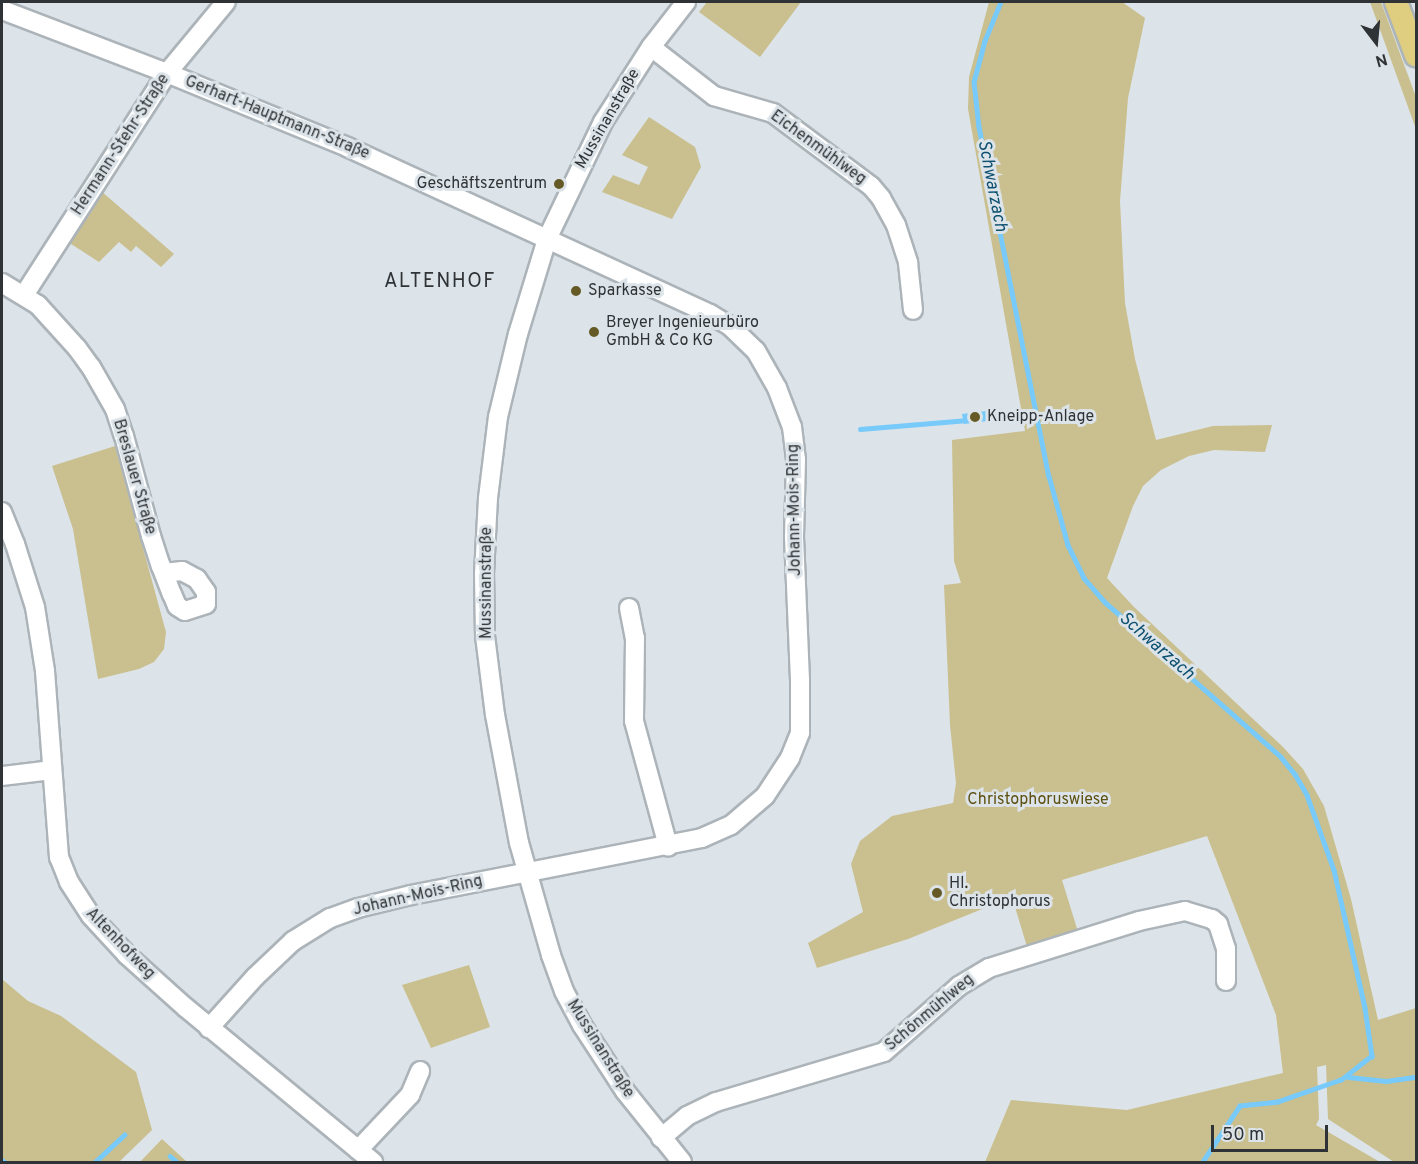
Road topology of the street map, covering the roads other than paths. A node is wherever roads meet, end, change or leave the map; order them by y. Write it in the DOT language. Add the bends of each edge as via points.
graph roads {
  1 [pos="226,2"];
  2 [pos="686,2"];
  3 [pos="1396,2"];
  4 [pos="2,10"];
  5 [pos="651,46"];
  6 [pos="1416,55"];
  7 [pos="167,73"];
  8 [pos="547,239"];
  9 [pos="2,283"];
  10 [pos="24,295"];
  11 [pos="913,310"];
  12 [pos="2,512"];
  13 [pos="164,573"];
  14 [pos="629,608"];
  15 [pos="52,770"];
  16 [pos="2,776"];
  17 [pos="668,846"];
  18 [pos="527,873"];
  19 [pos="1226,981"];
  20 [pos="209,1028"];
  21 [pos="420,1071"];
  22 [pos="661,1138"];
  23 [pos="358,1150"];
  24 [pos="373,1162"];
  25 [pos="682,1162"];
  1 -- 7 [label="street, Hermann-Stehr-Straße"];
  2 -- 5 [label="street, Mussinanstraße"];
  3 -- 6 [label="main road"];
  4 -- 7 [label="street, Gerhart-Hauptmann-Straße"];
  5 -- 8 [label="street, Mussinanstraße" via="603,122"];
  5 -- 11 [label="street, Eichenmühlweg" via="714,96 772,113 871,186 896,225 908,263"];
  7 -- 8 [label="street, Gerhart-Hauptmann-Straße" via="411,174"];
  7 -- 10 [label="street, Hermann-Stehr-Straße"];
  8 -- 17 [label="street, Johann-Mois-Ring" via="730,326 746,339 762,361 792,427 796,460 794,537 800,733 780,777 744,816 717,832"];
  8 -- 18 [label="street, Mussinanstraße" via="498,417 484,574 495,715"];
  9 -- 10 [label="street, Breslauer Straße"];
  10 -- 13 [label="street, Breslauer Straße" via="77,348 115,409"];
  12 -- 15 [label="street, Altenhofweg" via="35,607 45,671"];
  14 -- 17 [label="street" via="636,638 634,721"];
  15 -- 16 [label="street"];
  15 -- 20 [label="street, Altenhofweg" via="59,857 81,903 127,955"];
  17 -- 18 [label="street, Johann-Mois-Ring"];
  18 -- 20 [label="street, Johann-Mois-Ring" via="411,895 330,918 292,941"];
  18 -- 22 [label="street, Mussinanstraße" via="564,991 625,1091"];
  19 -- 22 [label="street, Schönmühlweg" via="1226,949 1218,924 1212,919 1185,911 1139,921 989,968 959,986 884,1052 716,1102 687,1116"];
  20 -- 23 [label="street, Altenhofweg"];
  21 -- 23 [label="street" via="410,1095"];
  22 -- 25 [label="street, Mussinanstraße"];
  23 -- 24 [label="street, Altenhofweg"];
}
